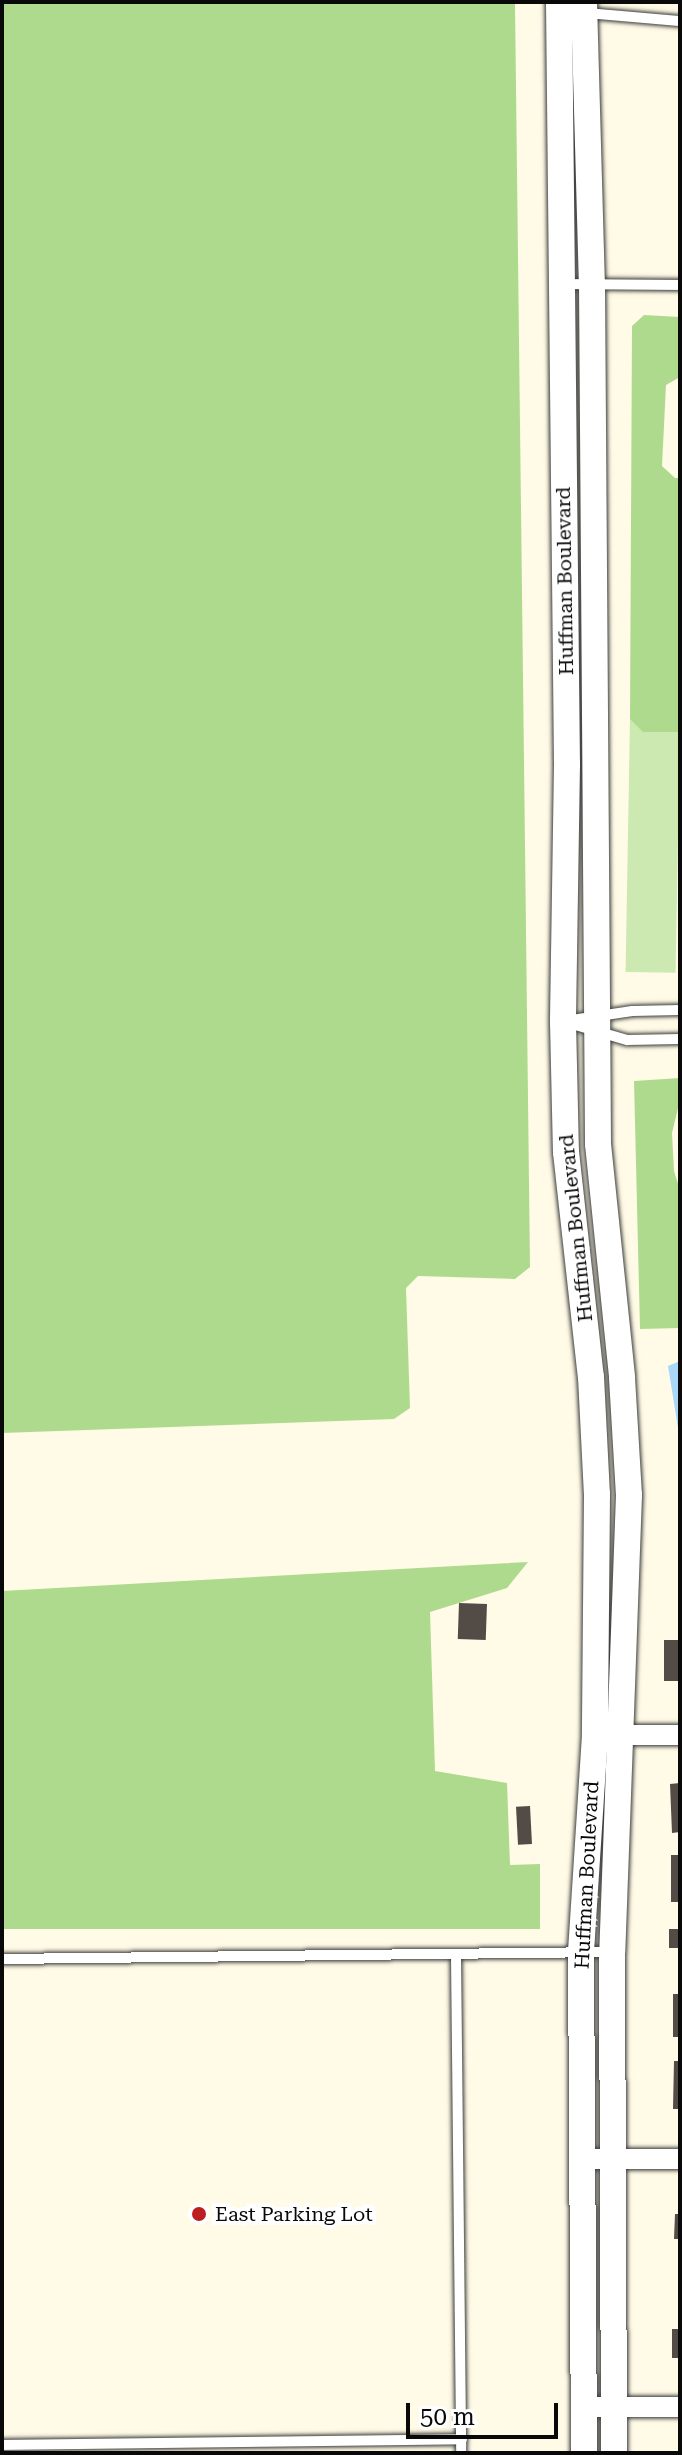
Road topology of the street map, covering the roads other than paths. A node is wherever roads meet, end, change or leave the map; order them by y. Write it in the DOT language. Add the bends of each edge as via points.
graph roads {
  1 [pos="571,7"];
  2 [pos="680,21"];
  3 [pos="562,284"];
  4 [pos="592,284"];
  5 [pos="680,285"];
  6 [pos="680,1010"];
  7 [pos="563,1022"];
  8 [pos="598,1023"];
  9 [pos="680,1039"];
  10 [pos="595,1735"];
  11 [pos="623,1735"];
  12 [pos="680,1735"];
  13 [pos="581,1951"];
  14 [pos="612,1952"];
  15 [pos="456,1955"];
  16 [pos="2,1959"];
  17 [pos="582,2159"];
  18 [pos="612,2159"];
  19 [pos="680,2159"];
  20 [pos="584,2407"];
  21 [pos="614,2407"];
  22 [pos="680,2407"];
  23 [pos="462,2439"];
  24 [pos="2,2445"];
  25 [pos="25,2449"];
  26 [pos="461,2453"];
  27 [pos="584,2453"];
  28 [pos="614,2453"];
  1 -- 2 [label="lane"];
  1 -- 3 [label="street, Huffman Boulevard"];
  1 -- 4 [label="street, Huffman Boulevard"];
  3 -- 4 [label="lane"];
  3 -- 7 [label="street, Huffman Boulevard" via="567,764"];
  4 -- 5 [label="lane"];
  4 -- 8 [label="street, Huffman Boulevard"];
  6 -- 8 [label="lane"];
  7 -- 8 [label="lane"];
  7 -- 8 [label="lane"];
  7 -- 10 [label="street, Huffman Boulevard" via="566,1152 591,1377 597,1494"];
  8 -- 9 [label="lane" via="627,1040"];
  8 -- 11 [label="street, Huffman Boulevard" via="598,1144 629,1495"];
  10 -- 11 [label="street"];
  10 -- 13 [label="street, Huffman Boulevard"];
  11 -- 12 [label="street"];
  11 -- 14 [label="street, Huffman Boulevard"];
  13 -- 14 [label="lane"];
  13 -- 15 [label="lane"];
  13 -- 17 [label="street, Huffman Boulevard"];
  14 -- 18 [label="street, Huffman Boulevard"];
  15 -- 16 [label="lane"];
  15 -- 23 [label="lane"];
  17 -- 18 [label="street"];
  17 -- 20 [label="street, Huffman Boulevard"];
  18 -- 19 [label="street"];
  18 -- 21 [label="street, Huffman Boulevard"];
  20 -- 21 [label="street"];
  20 -- 27 [label="street, Huffman Boulevard"];
  21 -- 22 [label="street"];
  21 -- 28 [label="street, Huffman Boulevard"];
  23 -- 25 [label="lane"];
  23 -- 26 [label="lane"];
  24 -- 25 [label="lane"];
}
